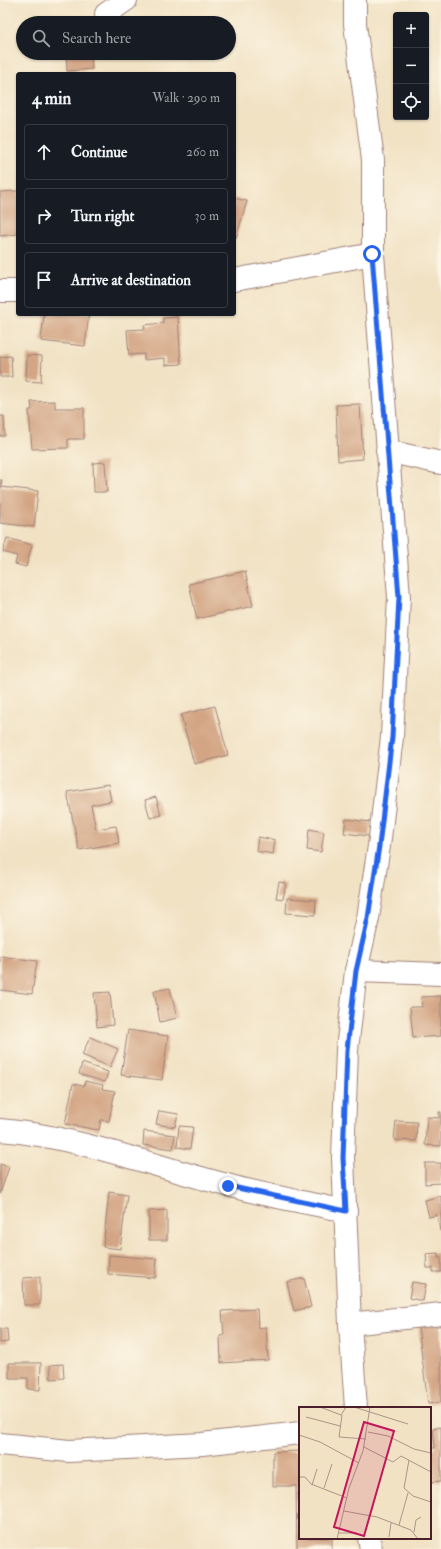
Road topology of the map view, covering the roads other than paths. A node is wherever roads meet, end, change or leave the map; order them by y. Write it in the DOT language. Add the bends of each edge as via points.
graph roads {
  1 [pos="126,0"];
  2 [pos="355,0"];
  3 [pos="106,14"];
  4 [pos="372,254"];
  5 [pos="236,280"];
  6 [pos="16,291"];
  7 [pos="0,292"];
  8 [pos="387,451"];
  9 [pos="441,464"];
  10 [pos="356,971"];
  11 [pos="441,974"];
  12 [pos="0,1130"];
  13 [pos="346,1211"];
  14 [pos="441,1314"];
  15 [pos="350,1324"];
  16 [pos="356,1407"];
  17 [pos="299,1433"];
  18 [pos="0,1444"];
  19 [pos="369,1539"];
  20 [pos="371,1549"];
  1 -- 3 [label="street"];
  2 -- 4 [label="street" via="355,24 373,160"];
  4 -- 5 [label="street"];
  4 -- 8 [label="street"];
  6 -- 7 [label="street"];
  8 -- 9 [label="street"];
  8 -- 10 [label="street" via="399,597 392,737 368,918"];
  10 -- 11 [label="street"];
  10 -- 13 [label="street" via="347,1050 343,1158"];
  12 -- 13 [label="street" via="89,1146 228,1186"];
  13 -- 15 [label="street"];
  14 -- 15 [label="street"];
  15 -- 16 [label="street"];
  17 -- 18 [label="street" via="202,1444 69,1451"];
  19 -- 20 [label="street"];
}
